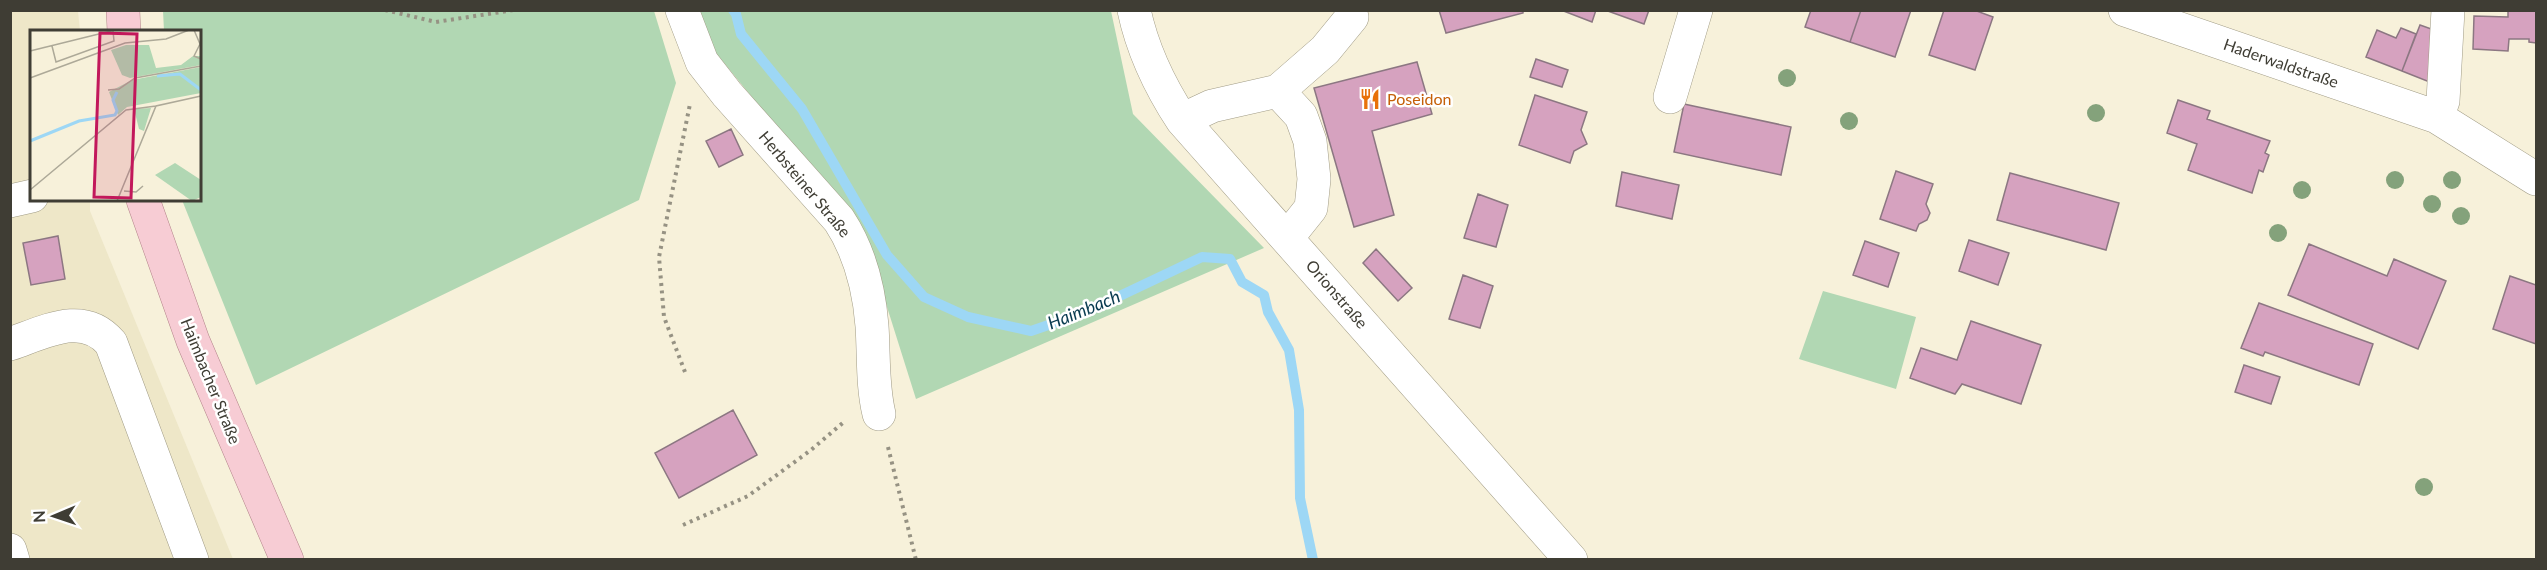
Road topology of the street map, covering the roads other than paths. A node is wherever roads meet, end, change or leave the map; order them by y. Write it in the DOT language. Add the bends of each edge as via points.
graph roads {
  1 [pos="123,10"];
  2 [pos="682,10"];
  3 [pos="1134,10"];
  4 [pos="1696,10"];
  5 [pos="2125,10"];
  6 [pos="2448,10"];
  7 [pos="1352,17"];
  8 [pos="124,30"];
  9 [pos="1278,91"];
  10 [pos="1670,97"];
  11 [pos="2437,117"];
  12 [pos="1182,120"];
  13 [pos="2536,179"];
  14 [pos="30,196"];
  15 [pos="10,201"];
  16 [pos="143,201"];
  17 [pos="1287,238"];
  18 [pos="16,342"];
  19 [pos="877,405"];
  20 [pos="10,550"];
  21 [pos="13,560"];
  22 [pos="192,560"];
  23 [pos="287,560"];
  24 [pos="1571,560"];
  1 -- 8 [label="main road"];
  2 -- 19 [label="street, Herbsteiner Straße" via="702,62 854,242 863,267 872,324"];
  3 -- 12 [label="street, Orionstraße" via="1168,98"];
  4 -- 10 [label="street"];
  5 -- 11 [label="street, Haderwaldstraße"];
  6 -- 11 [label="street" via="2443,101"];
  7 -- 9 [label="street" via="1325,50"];
  9 -- 12 [label="street" via="1212,106"];
  9 -- 17 [label="street" via="1300,116 1310,141 1314,179 1311,208"];
  11 -- 13 [label="street, Haderwaldstraße"];
  12 -- 17 [label="street, Orionstraße"];
  14 -- 15 [label="street"];
  16 -- 23 [label="main road, Haimbacher Straße" via="193,341"];
  17 -- 24 [label="street, Orionstraße"];
  18 -- 22 [label="street" via="71,324 85,325 104,334 111,343"];
  20 -- 21 [label="street"];
}
